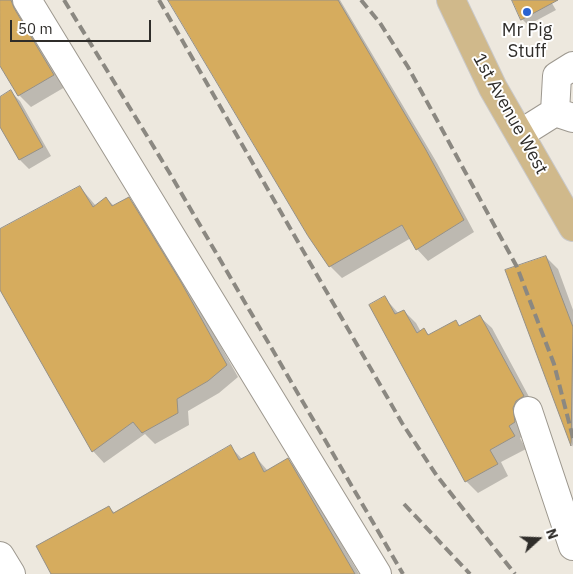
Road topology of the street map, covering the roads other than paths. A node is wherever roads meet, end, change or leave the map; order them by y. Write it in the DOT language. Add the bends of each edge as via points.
graph roads {
  1 [pos="27,0"];
  2 [pos="451,0"];
  3 [pos="573,66"];
  4 [pos="564,115"];
  5 [pos="520,134"];
  6 [pos="570,217"];
  7 [pos="528,411"];
  8 [pos="573,546"];
  9 [pos="0,556"];
  10 [pos="10,574"];
  11 [pos="377,574"];
  1 -- 11 [label="street"];
  2 -- 5 [label="main road, 1st Avenue West" via="493,88"];
  3 -- 4 [label="street" via="557,76"];
  4 -- 5 [label="street"];
  5 -- 6 [label="main road, 1st Avenue West"];
  7 -- 8 [label="street"];
  9 -- 10 [label="street"];
}
